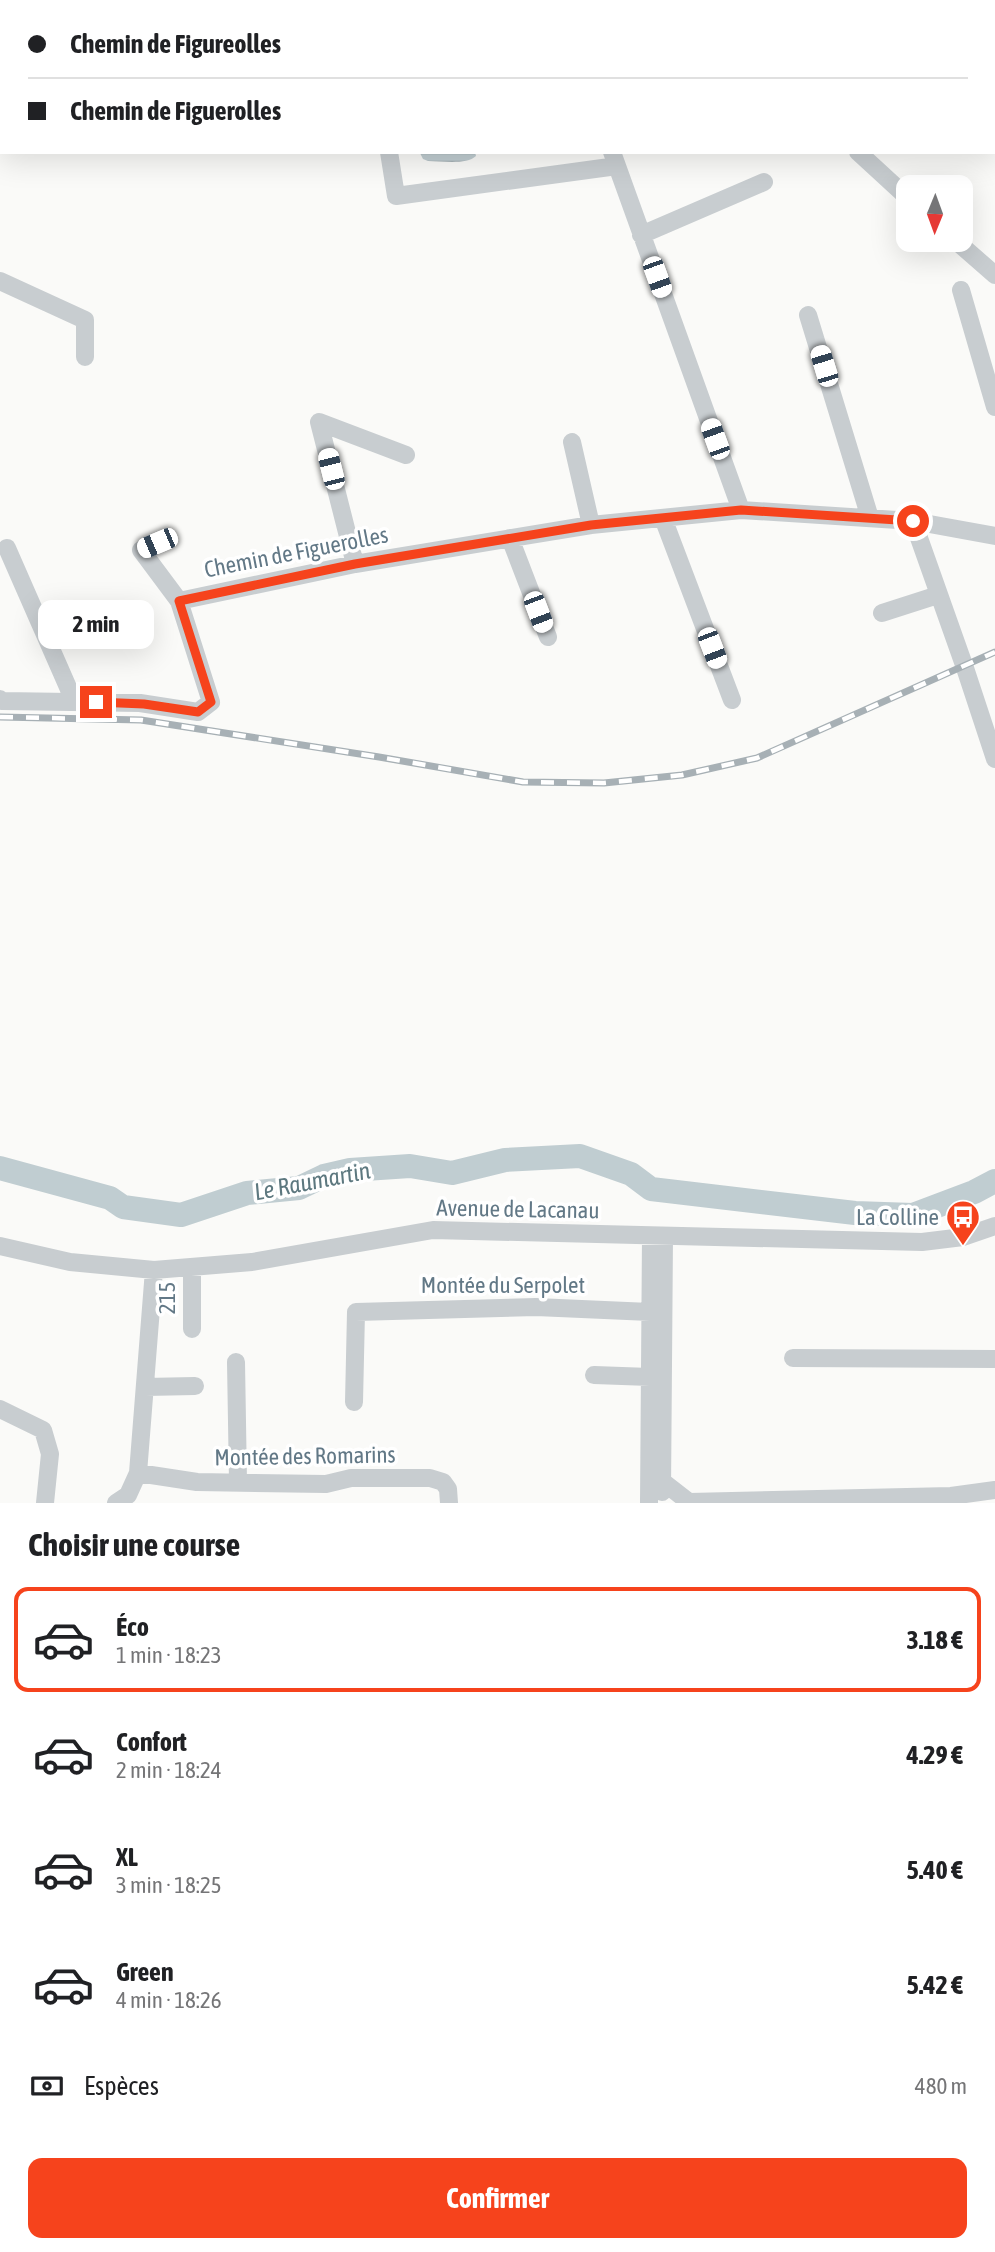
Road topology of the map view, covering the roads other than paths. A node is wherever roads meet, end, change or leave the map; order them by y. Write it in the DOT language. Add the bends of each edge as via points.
graph roads {
  1 [pos="389,154"];
  2 [pos="860,154"];
  3 [pos="615,159"];
  4 [pos="764,182"];
  5 [pos="896,187"];
  6 [pos="641,234"];
  7 [pos="969,252"];
  8 [pos="995,275"];
  9 [pos="0,281"];
  10 [pos="961,290"];
  11 [pos="808,315"];
  12 [pos="85,357"];
  13 [pos="995,407"];
  14 [pos="572,442"];
  15 [pos="407,455"];
  16 [pos="741,510"];
  17 [pos="663,518"];
  18 [pos="870,518"];
  19 [pos="913,521"];
  20 [pos="591,525"];
  21 [pos="995,536"];
  22 [pos="510,538"];
  23 [pos="157,543"];
  24 [pos="7,548"];
  25 [pos="355,564"];
  26 [pos="938,595"];
  27 [pos="179,601"];
  28 [pos="882,613"];
  29 [pos="548,637"];
  30 [pos="1,700"];
  31 [pos="732,700"];
  32 [pos="74,701"];
  33 [pos="995,759"];
  34 [pos="995,1226"];
  35 [pos="657,1236"];
  36 [pos="0,1246"];
  37 [pos="192,1267"];
  38 [pos="153,1270"];
  39 [pos="650,1312"];
  40 [pos="192,1329"];
  41 [pos="793,1358"];
  42 [pos="995,1359"];
  43 [pos="236,1362"];
  44 [pos="594,1375"];
  45 [pos="650,1377"];
  46 [pos="195,1386"];
  47 [pos="145,1387"];
  48 [pos="354,1402"];
  49 [pos="0,1409"];
  50 [pos="138,1473"];
  51 [pos="238,1482"];
  52 [pos="995,1490"];
  53 [pos="658,1493"];
  54 [pos="833,1499"];
  55 [pos="46,1503"];
  56 [pos="116,1503"];
  57 [pos="449,1503"];
  58 [pos="857,1503"];
  1 -- 3 [label="street" via="396,196"];
  2 -- 5 [label="street"];
  3 -- 6 [label="street"];
  4 -- 6 [label="street"];
  6 -- 16 [label="street"];
  7 -- 8 [label="street"];
  9 -- 12 [label="street" via="85,320"];
  10 -- 13 [label="street"];
  11 -- 18 [label="street"];
  14 -- 20 [label="street"];
  15 -- 25 [label="street" via="319,422"];
  16 -- 17 [label="street, Chemin de Figuerolles"];
  16 -- 18 [label="street, Chemin de Figuerolles"];
  17 -- 20 [label="street, Chemin de Figuerolles"];
  17 -- 31 [label="street"];
  18 -- 19 [label="street, Chemin de Figuerolles"];
  19 -- 21 [label="street, Chemin de Figuerolles"];
  19 -- 26 [label="street"];
  20 -- 22 [label="street, Chemin de Figuerolles"];
  22 -- 25 [label="street, Chemin de Figuerolles"];
  22 -- 29 [label="street"];
  23 -- 27 [label="street" via="141,550"];
  24 -- 32 [label="street"];
  25 -- 27 [label="street, Chemin de Figuerolles"];
  26 -- 28 [label="street"];
  26 -- 33 [label="street"];
  27 -- 32 [label="street, Chemin de Figuerolles" via="211,702 198,712"];
  30 -- 32 [label="street, Chemin de Figuerolles"];
  34 -- 35 [label="street, Avenue de Lacanau" via="963,1237 922,1242"];
  35 -- 37 [label="street, Avenue de Lacanau" via="433,1230 252,1262"];
  35 -- 39 [label="street"];
  35 -- 53 [label="street"];
  36 -- 38 [label="street, Avenue de Lacanau" via="70,1262"];
  37 -- 38 [label="street, Avenue de Lacanau"];
  37 -- 40 [label="street, 215"];
  38 -- 47 [label="street"];
  39 -- 45 [label="street"];
  39 -- 48 [label="street, Montée du Serpolet" via="536,1307 356,1311"];
  41 -- 42 [label="street"];
  43 -- 51 [label="street"];
  44 -- 45 [label="street"];
  45 -- 53 [label="street"];
  46 -- 47 [label="street"];
  47 -- 50 [label="street"];
  49 -- 55 [label="street" via="43,1430 50,1454"];
  50 -- 51 [label="street, Montée des Romarins" via="197,1482"];
  50 -- 56 [label="street" via="128,1494"];
  51 -- 57 [label="street, Montée des Romarins" via="327,1490 351,1478 438,1479 449,1489"];
  52 -- 54 [label="street" via="951,1496"];
  53 -- 54 [label="street" via="689,1502"];
  54 -- 58 [label="street"];
}
